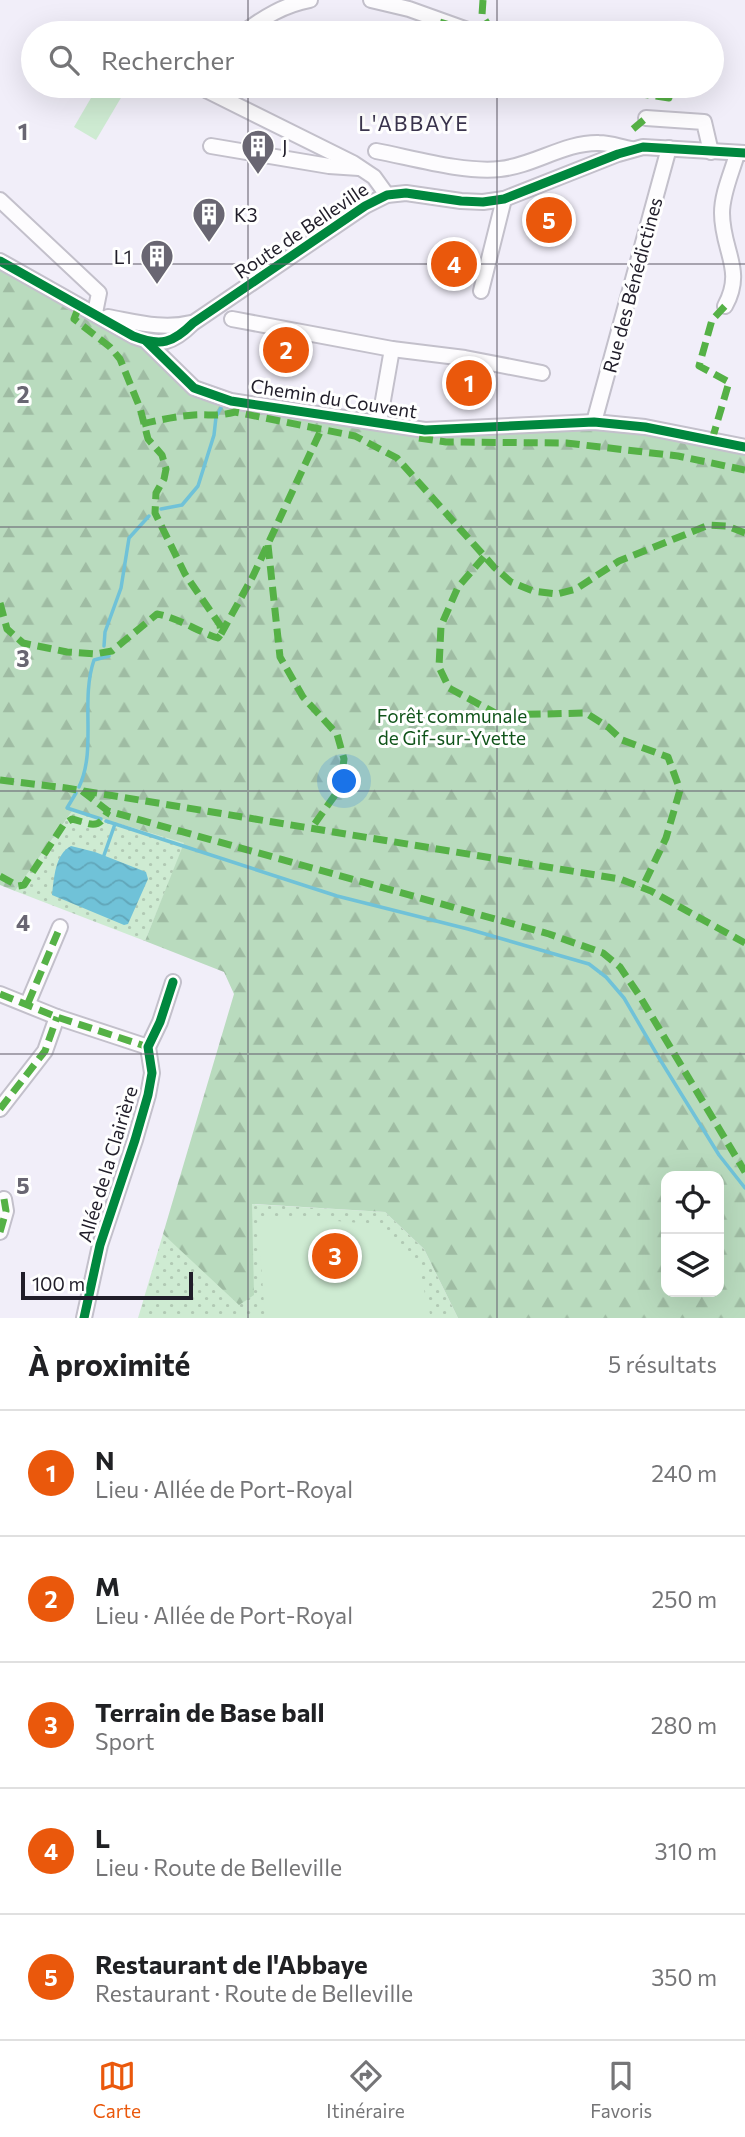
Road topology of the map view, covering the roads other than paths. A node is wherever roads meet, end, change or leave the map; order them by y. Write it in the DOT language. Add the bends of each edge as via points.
graph roads {
  1 [pos="310,0"];
  2 [pos="371,0"];
  3 [pos="259,21"];
  4 [pos="438,21"];
  5 [pos="222,98"];
  6 [pos="646,118"];
  7 [pos="211,146"];
  8 [pos="669,148"];
  9 [pos="632,150"];
  10 [pos="376,151"];
  11 [pos="711,152"];
  12 [pos="741,154"];
  13 [pos="360,168"];
  14 [pos="387,195"];
  15 [pos="504,199"];
  16 [pos="0,201"];
  17 [pos="0,261"];
  18 [pos="481,291"];
  19 [pos="725,306"];
  20 [pos="97,314"];
  21 [pos="232,319"];
  22 [pos="193,323"];
  23 [pos="163,327"];
  24 [pos="138,333"];
  25 [pos="173,340"];
  26 [pos="392,349"];
  27 [pos="172,364"];
  28 [pos="542,373"];
  29 [pos="594,422"];
  30 [pos="379,423"];
  31 [pos="745,447"];
  32 [pos="60,927"];
  33 [pos="173,982"];
  34 [pos="0,994"];
  35 [pos="27,1003"];
  36 [pos="57,1017"];
  37 [pos="148,1047"];
  38 [pos="0,1109"];
  39 [pos="4,1199"];
  40 [pos="0,1232"];
  41 [pos="83,1318"];
  1 -- 3 [label="street"];
  2 -- 4 [label="street"];
  5 -- 13 [label="street"];
  6 -- 11 [label="street" via="704,122"];
  7 -- 13 [label="street"];
  8 -- 9 [label="street, Route de Belleville"];
  8 -- 11 [label="street, Route de Belleville"];
  8 -- 29 [label="street, Rue des Bénédictines"];
  9 -- 10 [label="street" via="589,143 526,163 481,171"];
  9 -- 15 [label="street, Route de Belleville"];
  11 -- 12 [label="street, Route de Belleville"];
  12 -- 19 [label="street" via="722,214 741,261 743,281 738,295"];
  13 -- 14 [label="street" via="374,177"];
  14 -- 15 [label="street, Route de Belleville" via="483,202"];
  14 -- 22 [label="street, Route de Belleville"];
  15 -- 18 [label="street"];
  16 -- 20 [label="street" via="99,293"];
  17 -- 20 [label="street, Route de Belleville"];
  20 -- 24 [label="street, Route de Belleville"];
  21 -- 26 [label="street"];
  22 -- 23 [label="street, Route de Belleville"];
  22 -- 25 [label="street, Route de Belleville"];
  23 -- 24 [label="street, Route de Belleville"];
  23 -- 25 [label="street"];
  24 -- 25 [label="street, Route de Belleville"];
  24 -- 27 [label="street, Chemin du Couvent"];
  25 -- 27 [label="street"];
  26 -- 28 [label="street"];
  26 -- 30 [label="street"];
  27 -- 30 [label="street, Chemin du Couvent" via="194,388 231,401"];
  29 -- 30 [label="street, Chemin du Couvent" via="425,430"];
  29 -- 31 [label="street, Chemin du Couvent"];
  32 -- 35 [label="street"];
  33 -- 37 [label="street, Allée de la Clairière"];
  34 -- 35 [label="street"];
  35 -- 36 [label="street"];
  36 -- 37 [label="street"];
  36 -- 38 [label="street" via="45,1051"];
  37 -- 41 [label="street, Allée de la Clairière" via="152,1073 148,1094 100,1245"];
  39 -- 40 [label="street"];
}
